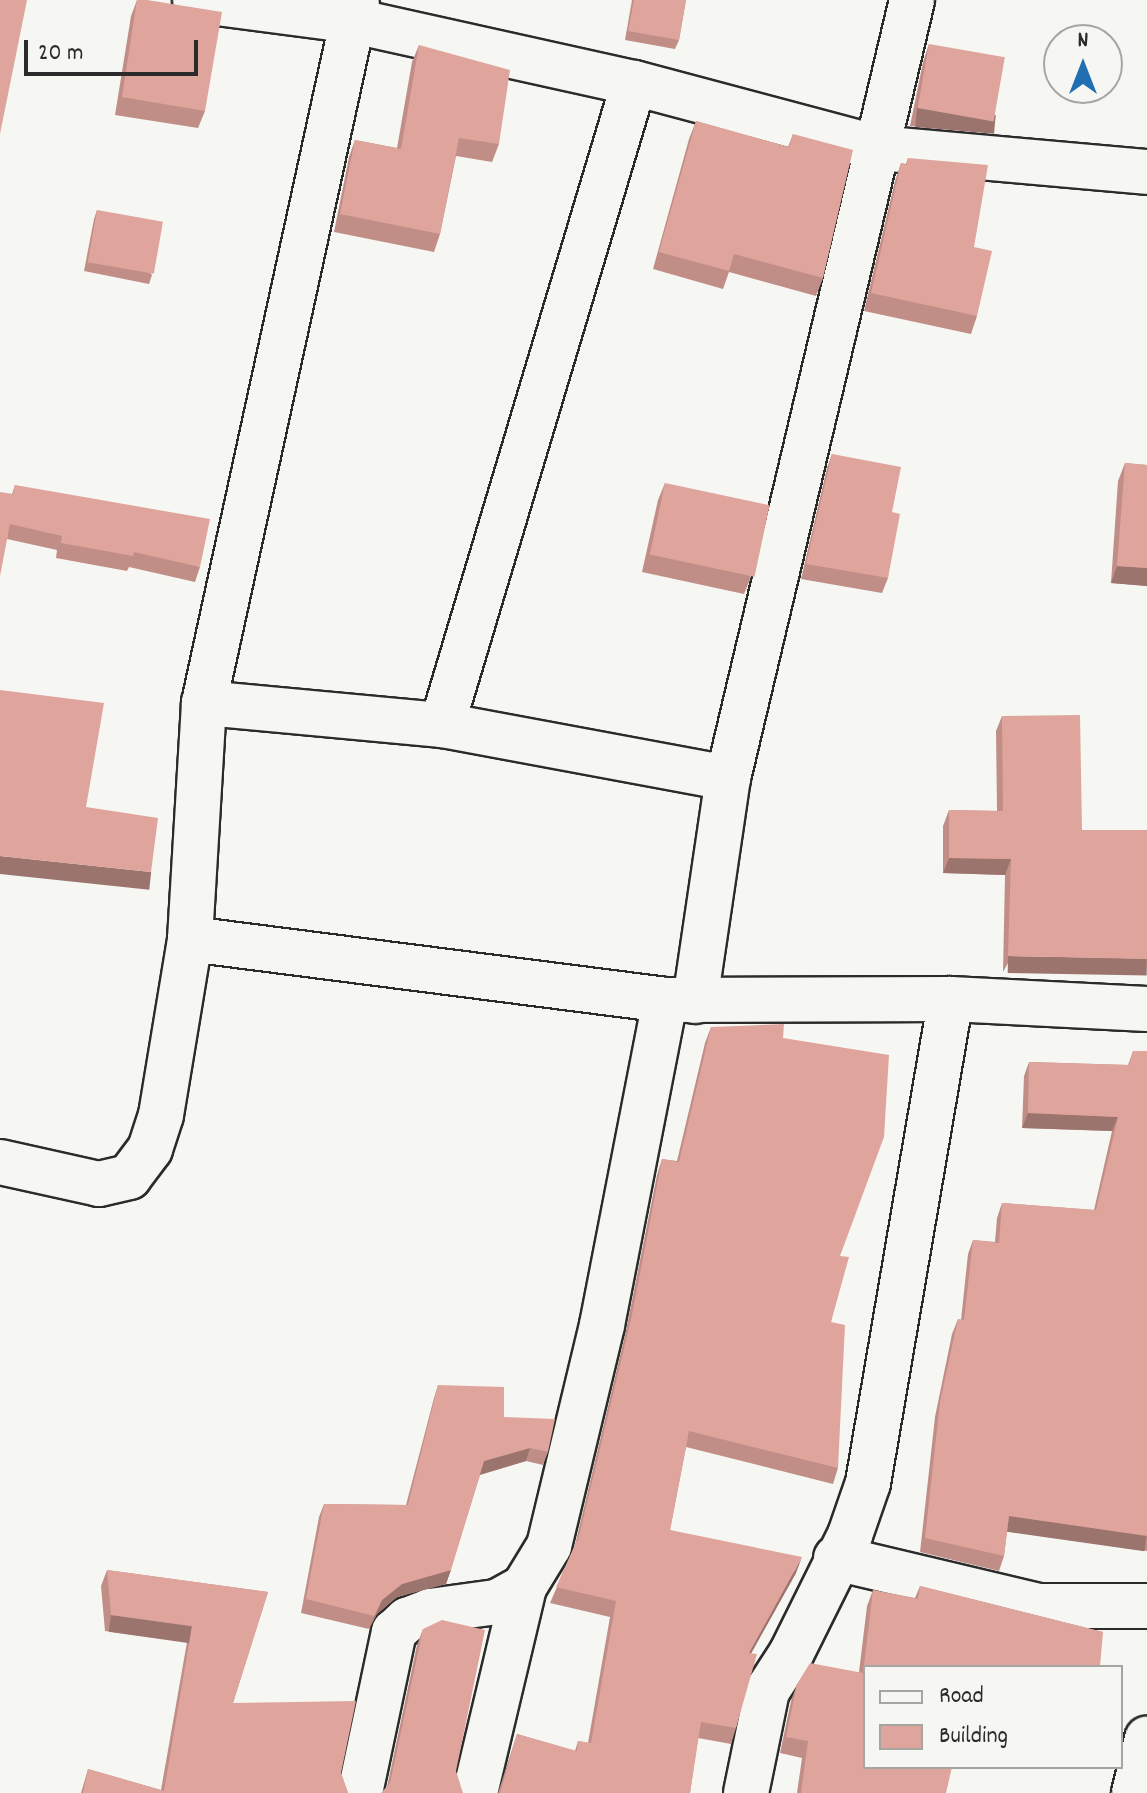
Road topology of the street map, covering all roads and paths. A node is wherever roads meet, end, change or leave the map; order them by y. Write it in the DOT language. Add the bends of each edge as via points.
graph roads {
  1 [pos="195,0"];
  2 [pos="912,0"];
  3 [pos="356,10"];
  4 [pos="634,83"];
  5 [pos="878,148"];
  6 [pos="1147,172"];
  7 [pos="204,703"];
  8 [pos="442,725"];
  9 [pos="728,778"];
  10 [pos="190,939"];
  11 [pos="951,999"];
  12 [pos="680,1000"];
  13 [pos="1147,1009"];
  14 [pos="0,1162"];
  15 [pos="836,1558"];
  16 [pos="524,1587"];
  17 [pos="1147,1606"];
  18 [pos="1147,1739"];
  19 [pos="360,1793"];
  20 [pos="475,1793"];
  21 [pos="746,1793"];
  22 [pos="1134,1793"];
  1 -- 3 [label="street"];
  2 -- 5 [label="street"];
  3 -- 4 [label="street"];
  3 -- 7 [label="street"];
  4 -- 5 [label="street"];
  4 -- 8 [label="street"];
  5 -- 6 [label="street"];
  5 -- 9 [label="street"];
  7 -- 8 [label="street"];
  7 -- 10 [label="street"];
  8 -- 9 [label="street"];
  9 -- 12 [label="street"];
  10 -- 12 [label="street"];
  10 -- 14 [label="street" via="161,1115 150,1149 129,1177 99,1184"];
  11 -- 12 [label="street"];
  11 -- 13 [label="street"];
  11 -- 15 [label="street" via="868,1483"];
  12 -- 16 [label="street" via="549,1546"];
  15 -- 17 [label="street" via="1039,1606"];
  15 -- 21 [label="street" via="791,1654 767,1691"];
  16 -- 19 [label="street" via="476,1608 430,1611 394,1632"];
  16 -- 20 [label="street"];
  18 -- 22 [label="street"];
}
